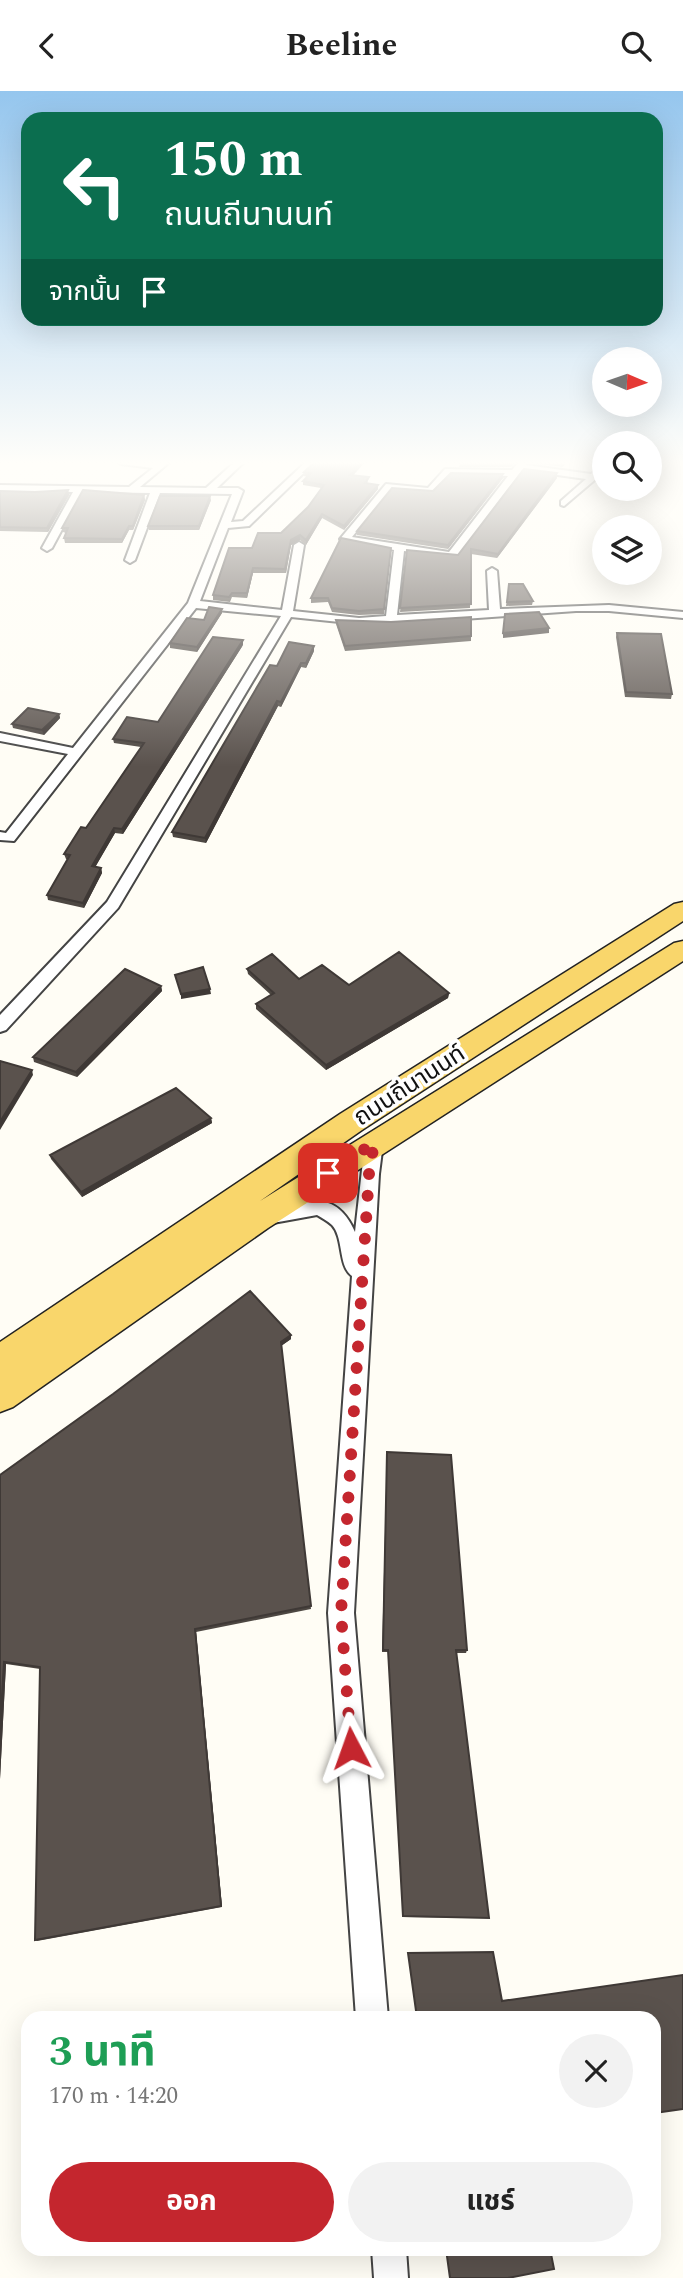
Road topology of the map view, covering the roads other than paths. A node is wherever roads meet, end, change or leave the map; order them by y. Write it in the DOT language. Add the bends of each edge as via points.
graph roads {
  1 [pos="209,563"];
  2 [pos="296,563"];
  3 [pos="397,563"];
  4 [pos="492,571"];
  5 [pos="193,604"];
  6 [pos="495,614"];
  7 [pos="287,615"];
  8 [pos="683,615"];
  9 [pos="391,621"];
  10 [pos="0,737"];
  11 [pos="75,752"];
  12 [pos="3,841"];
  13 [pos="683,910"];
  14 [pos="683,949"];
  15 [pos="0,1026"];
  16 [pos="374,1143"];
  17 [pos="257,1219"];
  18 [pos="361,1305"];
  19 [pos="0,1361"];
  20 [pos="0,1395"];
  21 [pos="371,2011"];
  22 [pos="389,2256"];
  23 [pos="391,2278"];
  1 -- 5 [label="street"];
  2 -- 7 [label="street"];
  3 -- 9 [label="street"];
  4 -- 6 [label="street"];
  5 -- 7 [label="street"];
  5 -- 11 [label="street"];
  6 -- 8 [label="street" via="609,608"];
  6 -- 9 [label="street"];
  7 -- 9 [label="street"];
  7 -- 15 [label="street" via="113,905"];
  10 -- 11 [label="street"];
  11 -- 12 [label="street"];
  13 -- 19 [label="main road, ถนนถีนานนท์" via="351,1122"];
  14 -- 16 [label="main road, ถนนถีนานนท์"];
  16 -- 17 [label="main road, ถนนถีนานนท์"];
  16 -- 18 [label="street"];
  17 -- 18 [label="street" via="320,1207 340,1220 352,1247"];
  17 -- 20 [label="main road, ถนนถีนานนท์"];
  18 -- 21 [label="street" via="341,1613"];
  22 -- 23 [label="street"];
}
